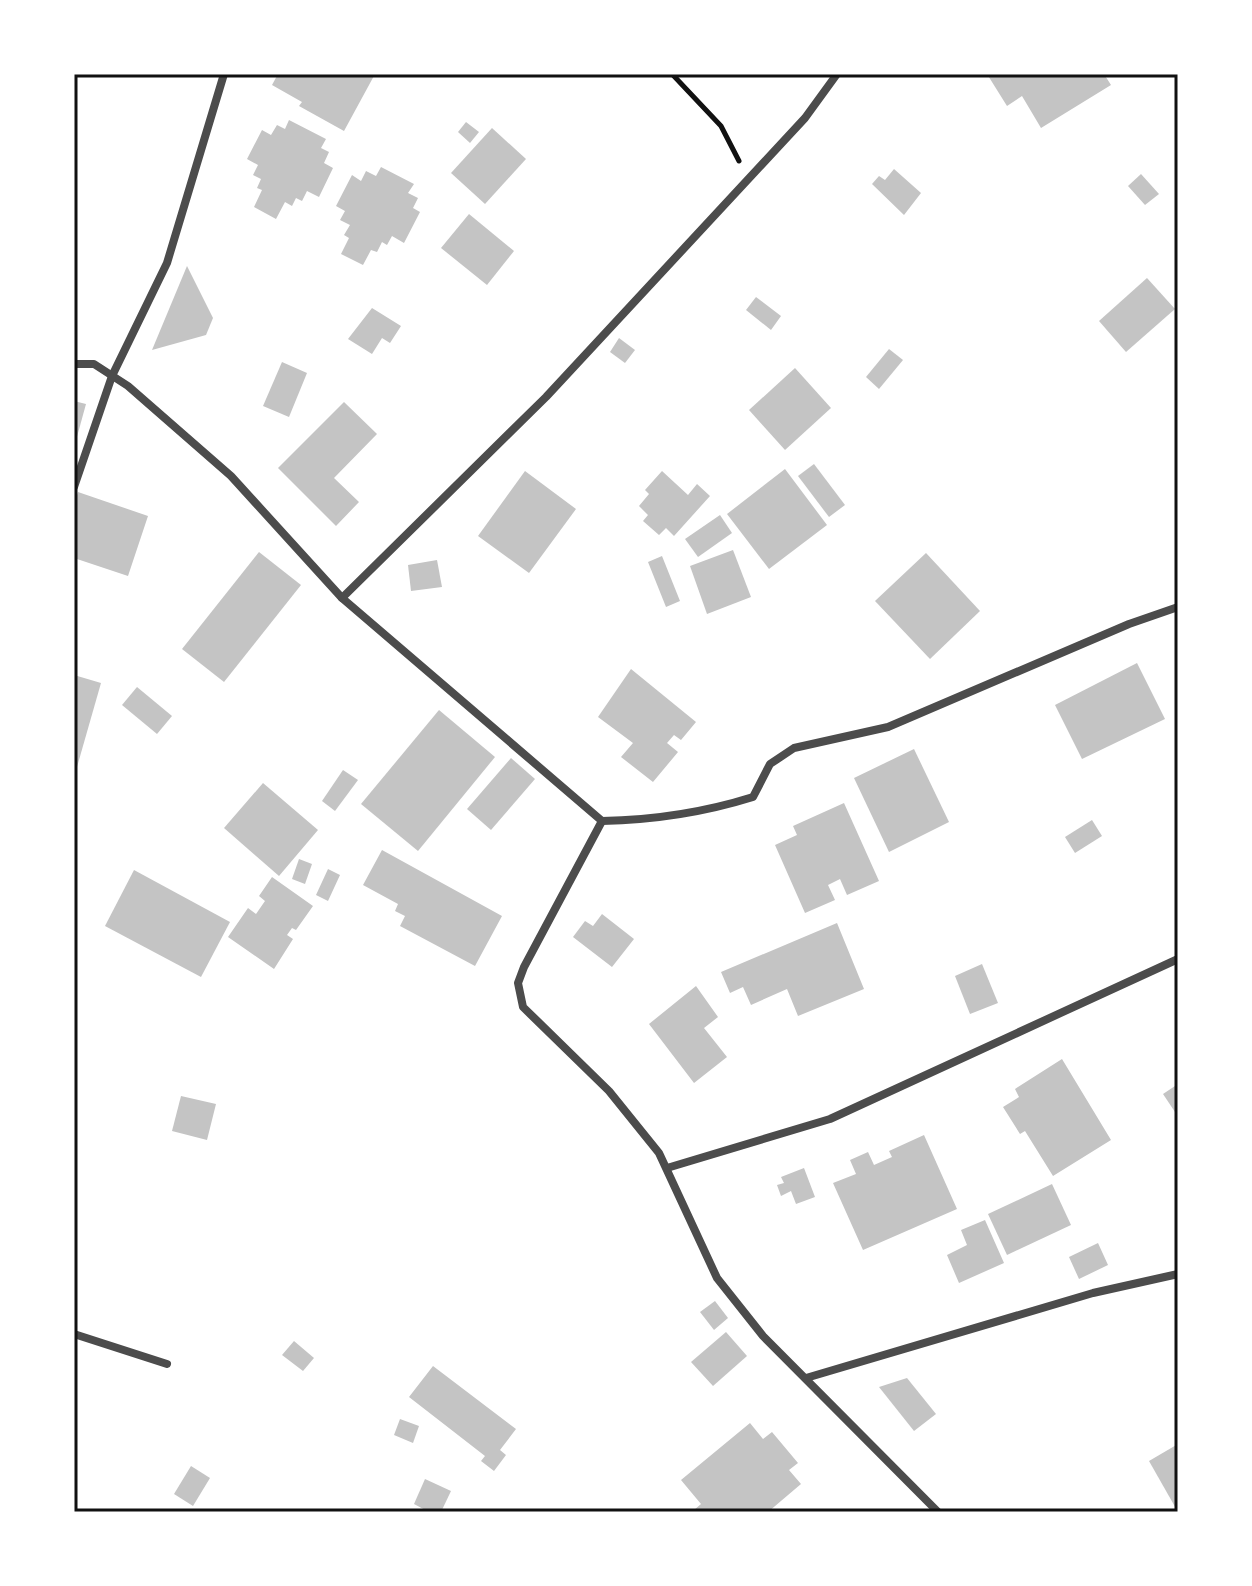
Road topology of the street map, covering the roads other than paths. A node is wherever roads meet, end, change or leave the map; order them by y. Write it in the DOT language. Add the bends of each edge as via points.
graph roads {
  1 [pos="224,74"];
  2 [pos="837,74"];
  3 [pos="74,364"];
  4 [pos="112,376"];
  5 [pos="74,487"];
  6 [pos="342,598"];
  7 [pos="1178,607"];
  8 [pos="602,821"];
  9 [pos="1178,959"];
  10 [pos="667,1168"];
  11 [pos="1178,1274"];
  12 [pos="74,1334"];
  13 [pos="167,1364"];
  14 [pos="806,1378"];
  15 [pos="938,1512"];
  1 -- 4 [label="street" via="167,263"];
  2 -- 6 [label="street" via="805,118 546,397"];
  3 -- 4 [label="street" via="94,364"];
  4 -- 5 [label="street"];
  4 -- 6 [label="street" via="231,476"];
  6 -- 8 [label="street"];
  7 -- 8 [label="street" via="888,727 794,748 770,764 753,797 703,812"];
  8 -- 10 [label="street" via="524,967 520,995 523,1007 609,1091"];
  9 -- 10 [label="street" via="830,1119"];
  10 -- 14 [label="street" via="717,1278 763,1336"];
  11 -- 14 [label="street" via="1093,1293"];
  12 -- 13 [label="street"];
  14 -- 15 [label="street"];
}
